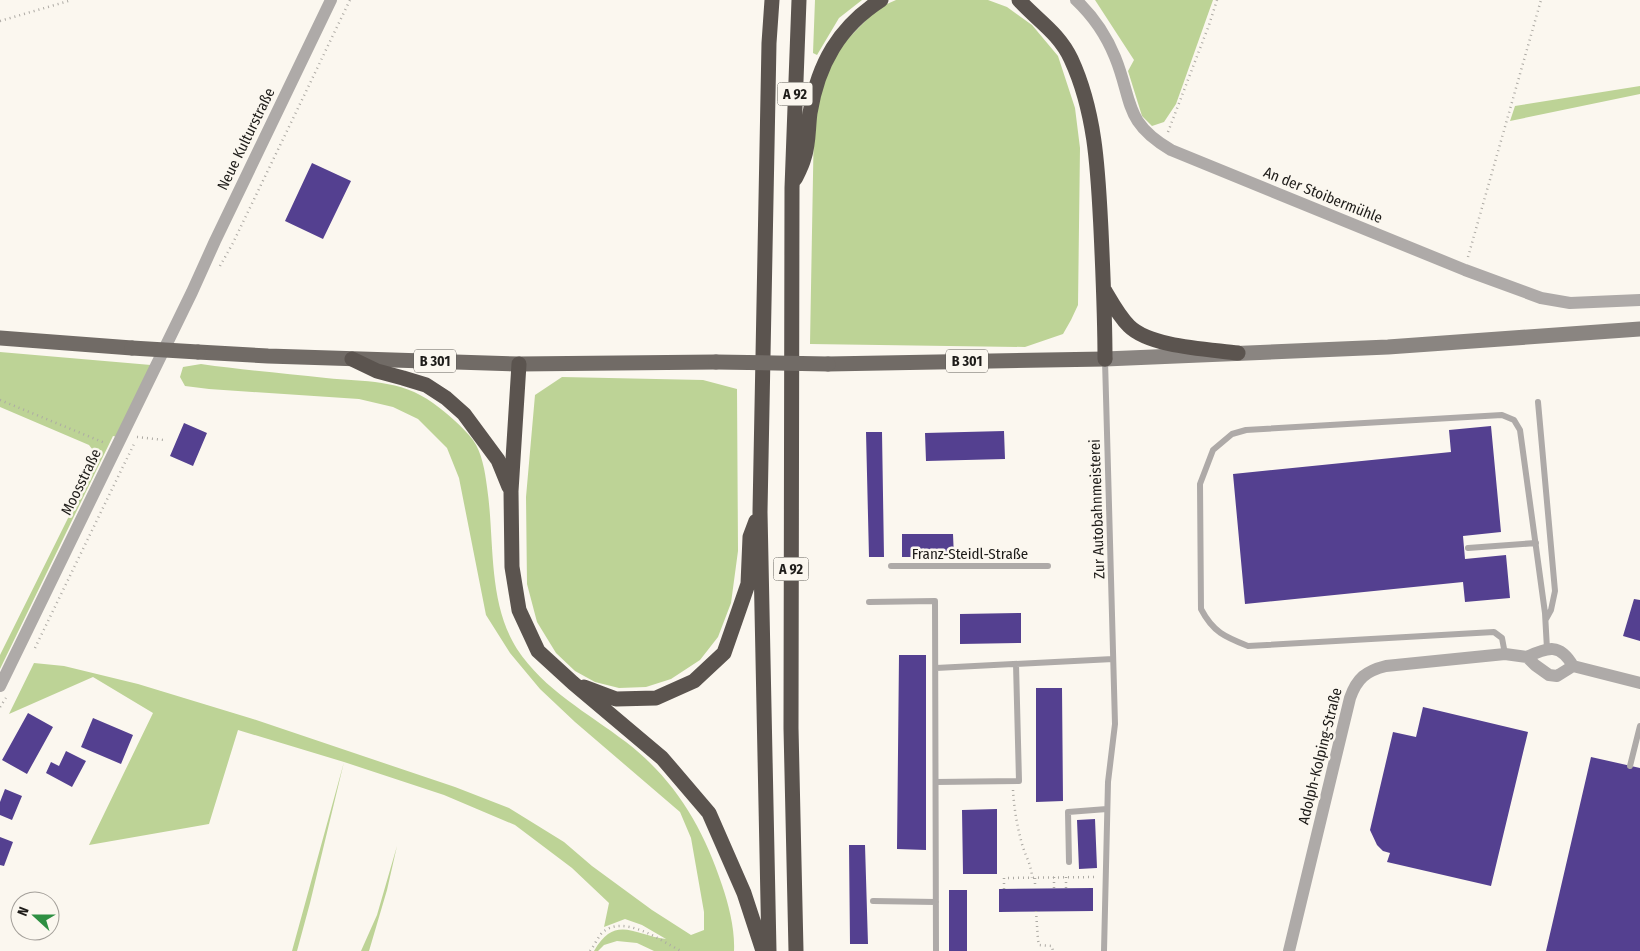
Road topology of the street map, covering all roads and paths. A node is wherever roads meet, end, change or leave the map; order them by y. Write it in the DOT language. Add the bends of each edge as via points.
graph roads {
  1 [pos="72,0"];
  2 [pos="331,0"];
  3 [pos="350,0"];
  4 [pos="772,0"];
  5 [pos="799,0"];
  6 [pos="881,0"];
  7 [pos="1008,0"];
  8 [pos="1076,0"];
  9 [pos="1217,0"];
  10 [pos="1541,0"];
  11 [pos="1022,4"];
  12 [pos="0,21"];
  13 [pos="1163,145"];
  14 [pos="792,188"];
  15 [pos="1465,270"];
  16 [pos="216,271"];
  17 [pos="1104,290"];
  18 [pos="192,292"];
  19 [pos="1640,300"];
  20 [pos="1640,329"];
  21 [pos="0,338"];
  22 [pos="1238,353"];
  23 [pos="352,359"];
  24 [pos="1105,359"];
  25 [pos="518,364"];
  26 [pos="0,400"];
  27 [pos="1538,402"];
  28 [pos="123,435"];
  29 [pos="164,440"];
  30 [pos="117,448"];
  31 [pos="510,490"];
  32 [pos="760,512"];
  33 [pos="1536,543"];
  34 [pos="1468,548"];
  35 [pos="891,566"];
  36 [pos="1048,566"];
  37 [pos="870,602"];
  38 [pos="1545,620"];
  39 [pos="1547,649"];
  40 [pos="1505,654"];
  41 [pos="1527,657"];
  42 [pos="1113,659"];
  43 [pos="1016,664"];
  44 [pos="1573,666"];
  45 [pos="936,668"];
  46 [pos="1640,683"];
  47 [pos="573,684"];
  48 [pos="0,686"];
  49 [pos="1640,726"];
  50 [pos="1630,766"];
  51 [pos="1013,781"];
  52 [pos="936,782"];
  53 [pos="1107,809"];
  54 [pos="1069,862"];
  55 [pos="1054,877"];
  56 [pos="1066,877"];
  57 [pos="1106,877"];
  58 [pos="1034,878"];
  59 [pos="1035,888"];
  60 [pos="1054,888"];
  61 [pos="1066,888"];
  62 [pos="1004,889"];
  63 [pos="872,901"];
  64 [pos="936,902"];
  65 [pos="1036,911"];
  66 [pos="590,951"];
  67 [pos="681,951"];
  68 [pos="763,951"];
  69 [pos="769,951"];
  70 [pos="796,951"];
  71 [pos="936,951"];
  72 [pos="1052,951"];
  73 [pos="1104,951"];
  74 [pos="1289,951"];
  1 -- 12 [label="path"];
  2 -- 18 [label="street, Neue Kulturstraße"];
  3 -- 16 [label="path" via="233,243"];
  4 -- 32 [label="highway, A 92"];
  5 -- 14 [label="highway, A 92"];
  6 -- 14 [label="highway" via="856,18 832,47 816,85 805,158"];
  7 -- 11 [label="highway"];
  8 -- 13 [label="street, An der Stoibermühle" via="1106,37 1133,115"];
  9 -- 13 [label="path"];
  10 -- 15 [label="path"];
  11 -- 17 [label="highway" via="1052,30 1071,58 1090,113 1098,171"];
  13 -- 15 [label="street, An der Stoibermühle" via="1183,156"];
  14 -- 70 [label="highway, A 92" via="791,728"];
  15 -- 19 [label="street, An der Stoibermühle" via="1558,302"];
  17 -- 22 [label="highway" via="1120,316 1139,334 1164,342"];
  17 -- 24 [label="highway"];
  18 -- 28 [label="street, Moosstraße"];
  20 -- 22 [label="main road" via="1388,347"];
  21 -- 23 [label="main road, B 301, bridge"];
  22 -- 24 [label="main road"];
  23 -- 25 [label="main road, B 301"];
  23 -- 31 [label="highway" via="376,371 426,386 446,398 464,414 498,460"];
  24 -- 25 [label="main road, B 301, bridge" via="828,364"];
  24 -- 42 [label="lane, Zur Autobahnmeisterei"];
  25 -- 31 [label="highway"];
  26 -- 30 [label="path"];
  27 -- 38 [label="lane" via="1555,591"];
  28 -- 29 [label="path"];
  28 -- 30 [label="street, Moosstraße"];
  30 -- 48 [label="street, Moosstraße"];
  31 -- 47 [label="highway" via="512,567 519,610 538,651"];
  32 -- 47 [label="highway" via="750,537 748,584 724,653 694,681 656,698 616,699"];
  32 -- 69 [label="highway, A 92"];
  33 -- 34 [label="lane"];
  33 -- 38 [label="lane"];
  33 -- 40 [label="lane" via="1520,430 1514,420 1502,415 1246,430 1232,434 1213,450 1200,484 1201,609 1208,623 1226,637 1248,646 1494,632 1502,638"];
  35 -- 36 [label="lane, Franz-Steidl-Straße"];
  37 -- 45 [label="lane" via="935,601"];
  38 -- 39 [label="lane"];
  39 -- 41 [label="street, Adolph-Kolping-Straße"];
  39 -- 44 [label="street" via="1562,652"];
  40 -- 41 [label="street, Adolph-Kolping-Straße"];
  40 -- 74 [label="street, Adolph-Kolping-Straße" via="1386,666 1374,669 1354,686"];
  41 -- 44 [label="street" via="1549,675 1557,676"];
  42 -- 43 [label="lane"];
  42 -- 53 [label="lane, Zur Autobahnmeisterei" via="1115,724"];
  43 -- 45 [label="lane"];
  43 -- 51 [label="lane" via="1019,781"];
  44 -- 46 [label="street"];
  45 -- 52 [label="lane"];
  47 -- 68 [label="highway" via="662,758 709,813 744,893"];
  49 -- 50 [label="lane"];
  51 -- 52 [label="lane"];
  51 -- 58 [label="path" via="1020,837"];
  52 -- 64 [label="lane"];
  53 -- 54 [label="lane" via="1068,812"];
  53 -- 57 [label="lane, Zur Autobahnmeisterei"];
  55 -- 56 [label="path"];
  55 -- 58 [label="path"];
  55 -- 60 [label="path"];
  56 -- 57 [label="path"];
  56 -- 61 [label="path"];
  57 -- 73 [label="lane, Zur Autobahnmeisterei"];
  58 -- 59 [label="path"];
  58 -- 62 [label="path" via="1004,878"];
  63 -- 64 [label="lane"];
  64 -- 71 [label="lane"];
  65 -- 72 [label="path" via="1039,945 1052,946"];
  66 -- 67 [label="path" via="602,934 621,925 638,929"];
}
